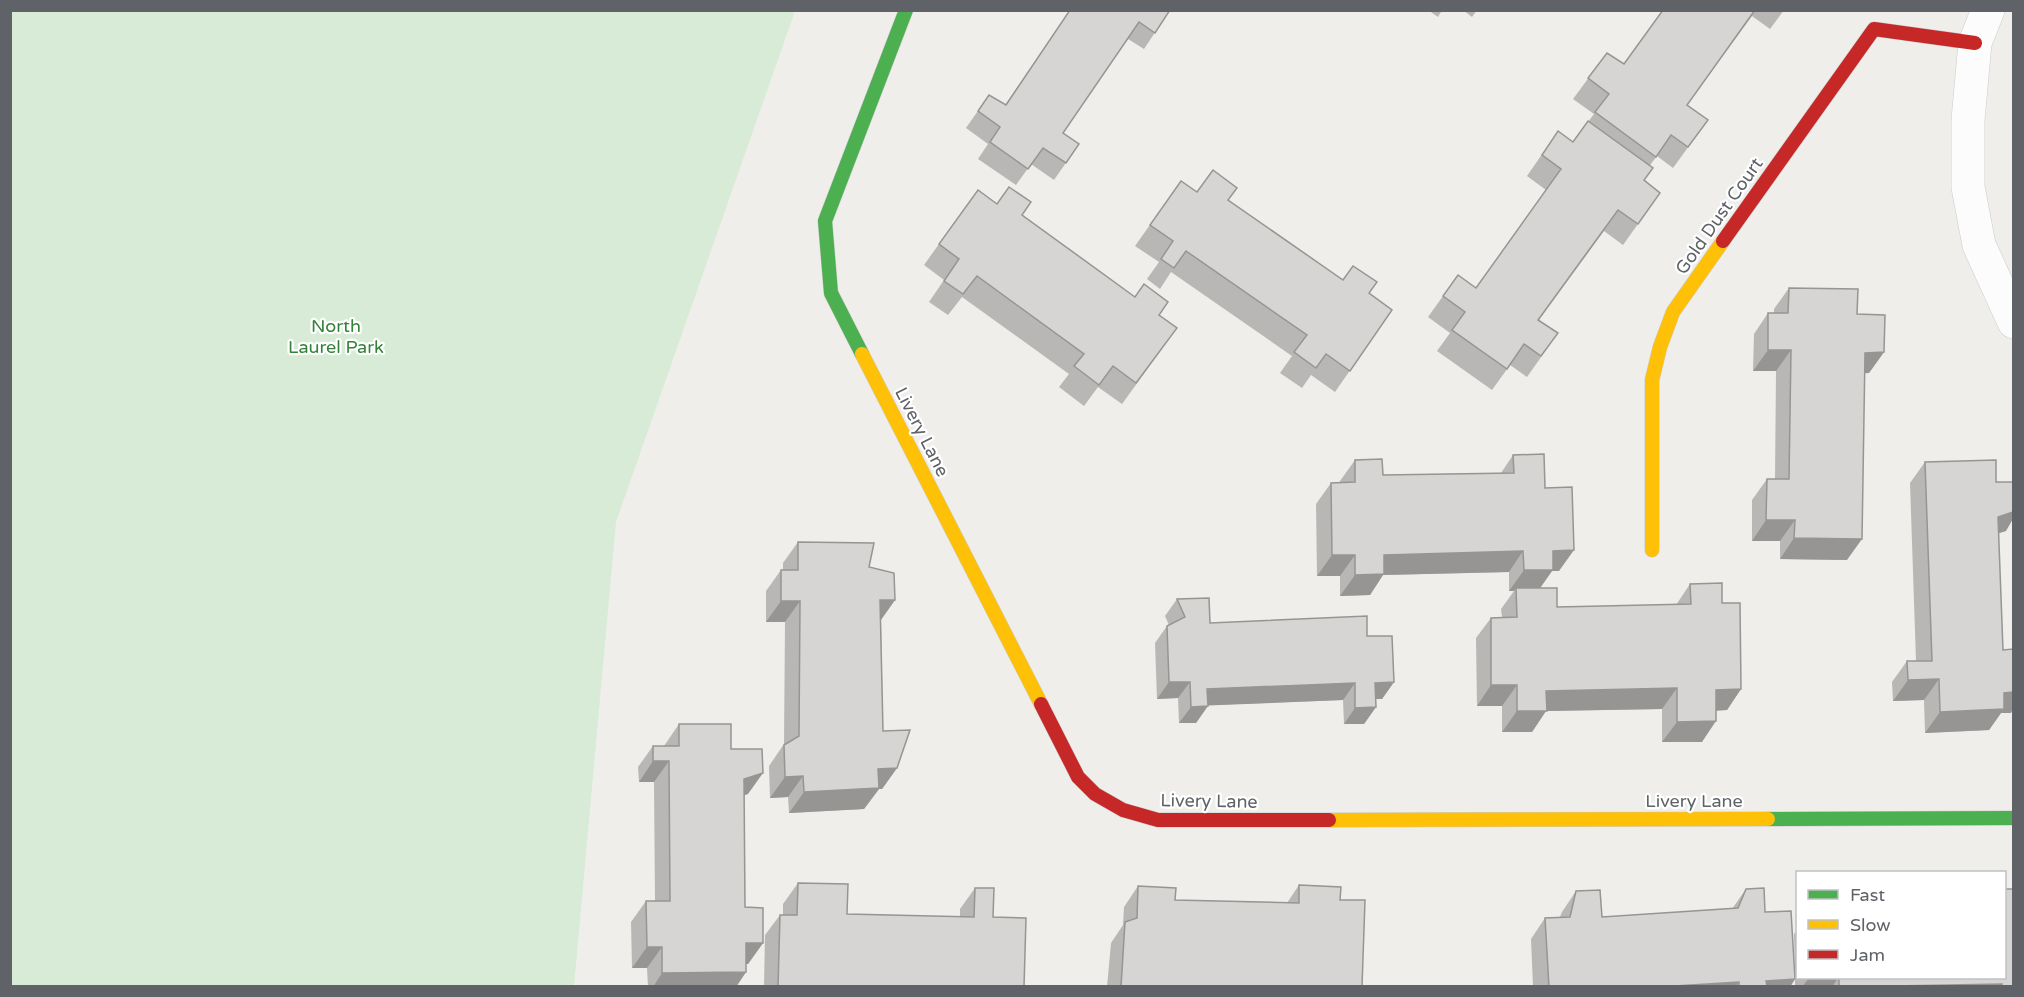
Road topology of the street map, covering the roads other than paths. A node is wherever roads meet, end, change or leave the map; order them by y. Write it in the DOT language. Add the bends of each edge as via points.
graph roads {
  1 [pos="906,10"];
  2 [pos="1988,10"];
  3 [pos="1976,43"];
  4 [pos="2013,322"];
  5 [pos="1652,550"];
  6 [pos="2013,818"];
  1 -- 6 [label="street, Livery Lane" via="825,221 831,293 1078,777 1093,794 1134,815 1158,820"];
  2 -- 3 [label="street"];
  3 -- 4 [label="street" via="1968,120 1968,187 1979,244"];
  3 -- 5 [label="street, Gold Dust Court" via="1874,29 1673,312 1652,380"];
}
